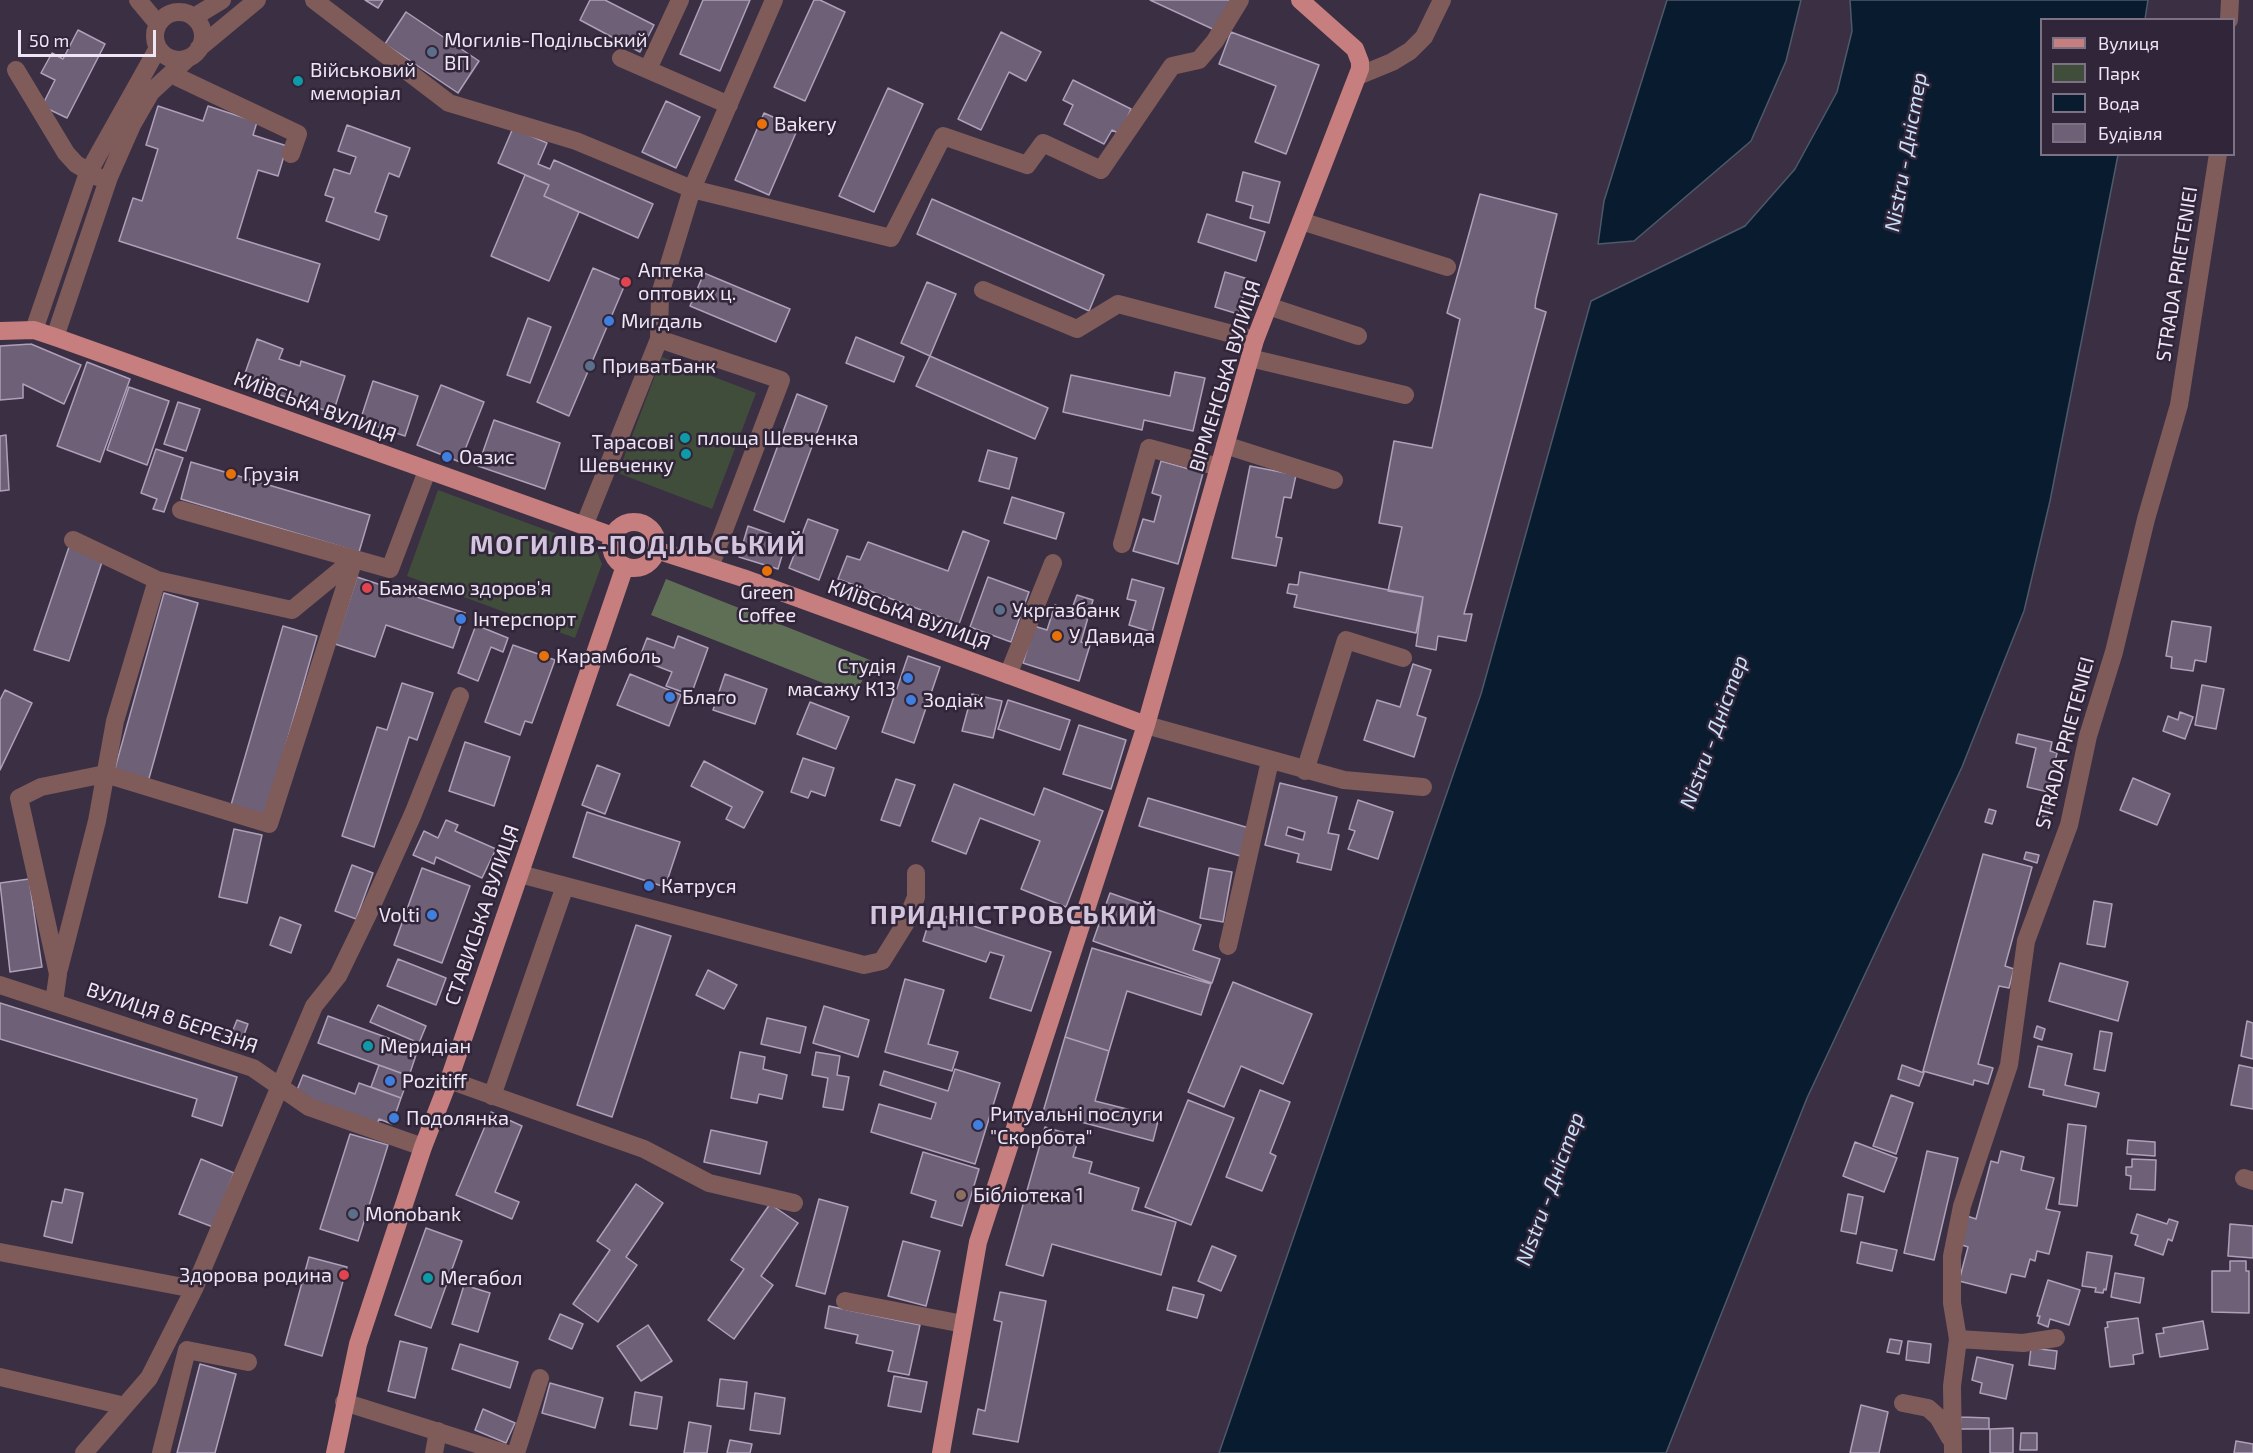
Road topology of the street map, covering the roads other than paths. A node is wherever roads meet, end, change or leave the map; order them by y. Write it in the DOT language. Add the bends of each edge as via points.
graph roads {
  1 [pos="138,0"];
  2 [pos="222,0"];
  3 [pos="256,0"];
  4 [pos="314,0"];
  5 [pos="680,0"];
  6 [pos="774,0"];
  7 [pos="1240,0"];
  8 [pos="1300,0"];
  9 [pos="1442,0"];
  10 [pos="2230,0"];
  11 [pos="194,17"];
  12 [pos="2229,18"];
  13 [pos="158,24"];
  14 [pos="158,48"];
  15 [pos="194,53"];
  16 [pos="621,57"];
  17 [pos="648,69"];
  18 [pos="16,70"];
  19 [pos="171,74"];
  20 [pos="1358,76"];
  21 [pos="729,105"];
  22 [pos="291,154"];
  23 [pos="2218,156"];
  24 [pos="88,172"];
  25 [pos="107,182"];
  26 [pos="692,189"];
  27 [pos="1301,221"];
  28 [pos="1447,267"];
  29 [pos="983,290"];
  30 [pos="1268,306"];
  31 [pos="34,330"];
  32 [pos="0,331"];
  33 [pos="1358,336"];
  34 [pos="55,337"];
  35 [pos="659,339"];
  36 [pos="1255,340"];
  37 [pos="1250,358"];
  38 [pos="1405,395"];
  39 [pos="1225,446"];
  40 [pos="1219,467"];
  41 [pos="427,471"];
  42 [pos="1334,480"];
  43 [pos="181,510"];
  44 [pos="584,526"];
  45 [pos="613,536"];
  46 [pos="73,540"];
  47 [pos="1122,544"];
  48 [pos="656,550"];
  49 [pos="354,559"];
  50 [pos="1053,563"];
  51 [pos="625,566"];
  52 [pos="710,567"];
  53 [pos="157,580"];
  54 [pos="1403,658"];
  55 [pos="1008,675"];
  56 [pos="460,696"];
  57 [pos="1146,725"];
  58 [pos="1270,761"];
  59 [pos="1305,771"];
  60 [pos="105,774"];
  61 [pos="1423,787"];
  62 [pos="916,873"];
  63 [pos="520,874"];
  64 [pos="565,886"];
  65 [pos="1228,946"];
  66 [pos="58,974"];
  67 [pos="0,985"];
  68 [pos="54,1002"];
  69 [pos="449,1080"];
  70 [pos="281,1085"];
  71 [pos="492,1096"];
  72 [pos="423,1147"];
  73 [pos="794,1203"];
  74 [pos="0,1252"];
  75 [pos="194,1289"];
  76 [pos="845,1301"];
  77 [pos="963,1324"];
  78 [pos="2056,1338"];
  79 [pos="1958,1339"];
  80 [pos="248,1362"];
  81 [pos="0,1377"];
  82 [pos="540,1378"];
  83 [pos="344,1402"];
  84 [pos="1903,1402"];
  85 [pos="125,1406"];
  86 [pos="438,1431"];
  87 [pos="1953,1452"];
  88 [pos="84,1453"];
  89 [pos="161,1453"];
  90 [pos="335,1453"];
  91 [pos="434,1453"];
  92 [pos="505,1453"];
  93 [pos="516,1453"];
  94 [pos="941,1453"];
  1 -- 13 [label="street"];
  2 -- 11 [label="street"];
  3 -- 15 [label="street"];
  4 -- 26 [label="street" via="449,103 576,141"];
  5 -- 17 [label="street"];
  6 -- 21 [label="street"];
  7 -- 26 [label="street" via="1199,60 1172,66 1101,170 1043,143 1027,165 943,136 891,238"];
  8 -- 20 [label="main road" via="1354,49 1360,62"];
  9 -- 20 [label="street" via="1424,37 1410,51"];
  10 -- 12 [label="street"];
  11 -- 13 [label="street" via="178,12"];
  11 -- 15 [label="street" via="202,32"];
  13 -- 14 [label="street"];
  14 -- 15 [label="street" via="175,59"];
  14 -- 24 [label="street"];
  15 -- 19 [label="street"];
  16 -- 17 [label="street"];
  17 -- 21 [label="street"];
  18 -- 24 [label="street" via="66,153"];
  19 -- 22 [label="street" via="298,134"];
  19 -- 25 [label="street" via="152,92 132,125"];
  20 -- 27 [label="main road, ВІРМЕНСЬКА ВУЛИЦЯ"];
  21 -- 26 [label="street"];
  23 -- 79 [label="street, STRADA PRIETENIEI" via="2179,405 2088,736 2069,825 2026,942 2009,1065 1962,1206 1952,1256 1952,1303"];
  24 -- 25 [label="street"];
  24 -- 31 [label="street"];
  25 -- 34 [label="street"];
  26 -- 35 [label="street" via="660,294"];
  27 -- 28 [label="street"];
  27 -- 30 [label="main road, ВІРМЕНСЬКА ВУЛИЦЯ"];
  29 -- 36 [label="street" via="1077,328 1118,304"];
  30 -- 33 [label="street"];
  30 -- 36 [label="main road, ВІРМЕНСЬКА ВУЛИЦЯ"];
  31 -- 32 [label="main road, КИЇВСЬКА ВУЛИЦЯ"];
  31 -- 34 [label="main road, КИЇВСЬКА ВУЛИЦЯ"];
  34 -- 41 [label="main road, КИЇВСЬКА ВУЛИЦЯ"];
  35 -- 44 [label="street"];
  35 -- 52 [label="street" via="781,380"];
  36 -- 37 [label="main road, ВІРМЕНСЬКА ВУЛИЦЯ"];
  37 -- 38 [label="street"];
  37 -- 39 [label="main road, ВІРМЕНСЬКА ВУЛИЦЯ"];
  39 -- 40 [label="main road, ВІРМЕНСЬКА ВУЛИЦЯ"];
  39 -- 42 [label="street"];
  40 -- 47 [label="street" via="1149,448"];
  40 -- 57 [label="main road, ВІРМЕНСЬКА ВУЛИЦЯ"];
  41 -- 44 [label="main road, КИЇВСЬКА ВУЛИЦЯ"];
  41 -- 49 [label="street" via="390,569"];
  43 -- 49 [label="street"];
  44 -- 45 [label="main road, КИЇВСЬКА ВУЛИЦЯ"];
  45 -- 48 [label="main road" via="623,525 638,523 651,529"];
  45 -- 51 [label="main road" via="612,551"];
  46 -- 53 [label="street"];
  48 -- 51 [label="main road" via="643,566"];
  48 -- 52 [label="main road, КИЇВСЬКА ВУЛИЦЯ"];
  49 -- 53 [label="street" via="292,609"];
  49 -- 60 [label="street" via="269,824"];
  50 -- 55 [label="street"];
  51 -- 63 [label="main road, СТАВИСЬКА ВУЛИЦЯ"];
  52 -- 55 [label="main road, КИЇВСЬКА ВУЛИЦЯ"];
  53 -- 60 [label="street" via="115,721"];
  54 -- 59 [label="street" via="1346,640"];
  55 -- 57 [label="main road, КИЇВСЬКА ВУЛИЦЯ"];
  56 -- 70 [label="street" via="369,912 338,976 315,1006"];
  57 -- 58 [label="street"];
  57 -- 77 [label="main road, ВІРМЕНСЬКА ВУЛИЦЯ" via="981,1231"];
  58 -- 59 [label="street"];
  58 -- 65 [label="street"];
  59 -- 61 [label="street" via="1344,780"];
  60 -- 66 [label="street"];
  60 -- 66 [label="street" via="41,787 19,798"];
  62 -- 64 [label="street" via="916,897 905,924 882,961 864,965"];
  63 -- 64 [label="street"];
  63 -- 69 [label="main road, СТАВИСЬКА ВУЛИЦЯ"];
  64 -- 71 [label="street"];
  66 -- 68 [label="street"];
  67 -- 68 [label="street, ВУЛИЦЯ 8 БЕРЕЗНЯ"];
  68 -- 70 [label="street, ВУЛИЦЯ 8 БЕРЕЗНЯ" via="253,1068"];
  69 -- 71 [label="street"];
  69 -- 72 [label="main road, СТАВИСЬКА ВУЛИЦЯ"];
  70 -- 72 [label="street, ВУЛИЦЯ 8 БЕРЕЗНЯ" via="309,1107"];
  70 -- 75 [label="street"];
  71 -- 73 [label="street" via="644,1149 710,1183"];
  72 -- 83 [label="main road, СТАВИСЬКА ВУЛИЦЯ" via="358,1344"];
  74 -- 75 [label="street"];
  75 -- 85 [label="street" via="149,1378"];
  76 -- 77 [label="street"];
  77 -- 94 [label="main road, ВІРМЕНСЬКА ВУЛИЦЯ"];
  78 -- 79 [label="street" via="2023,1343"];
  79 -- 87 [label="street, STRADA PRIETENIEI" via="1952,1386"];
  80 -- 89 [label="street" via="187,1350"];
  81 -- 85 [label="street"];
  82 -- 93 [label="street"];
  83 -- 86 [label="street"];
  83 -- 90 [label="main road, СТАВИСЬКА ВУЛИЦЯ"];
  84 -- 87 [label="street, STRADA PRIETENIEI" via="1928,1408 1938,1417"];
  85 -- 88 [label="street"];
  86 -- 91 [label="street"];
  86 -- 92 [label="street"];
}
